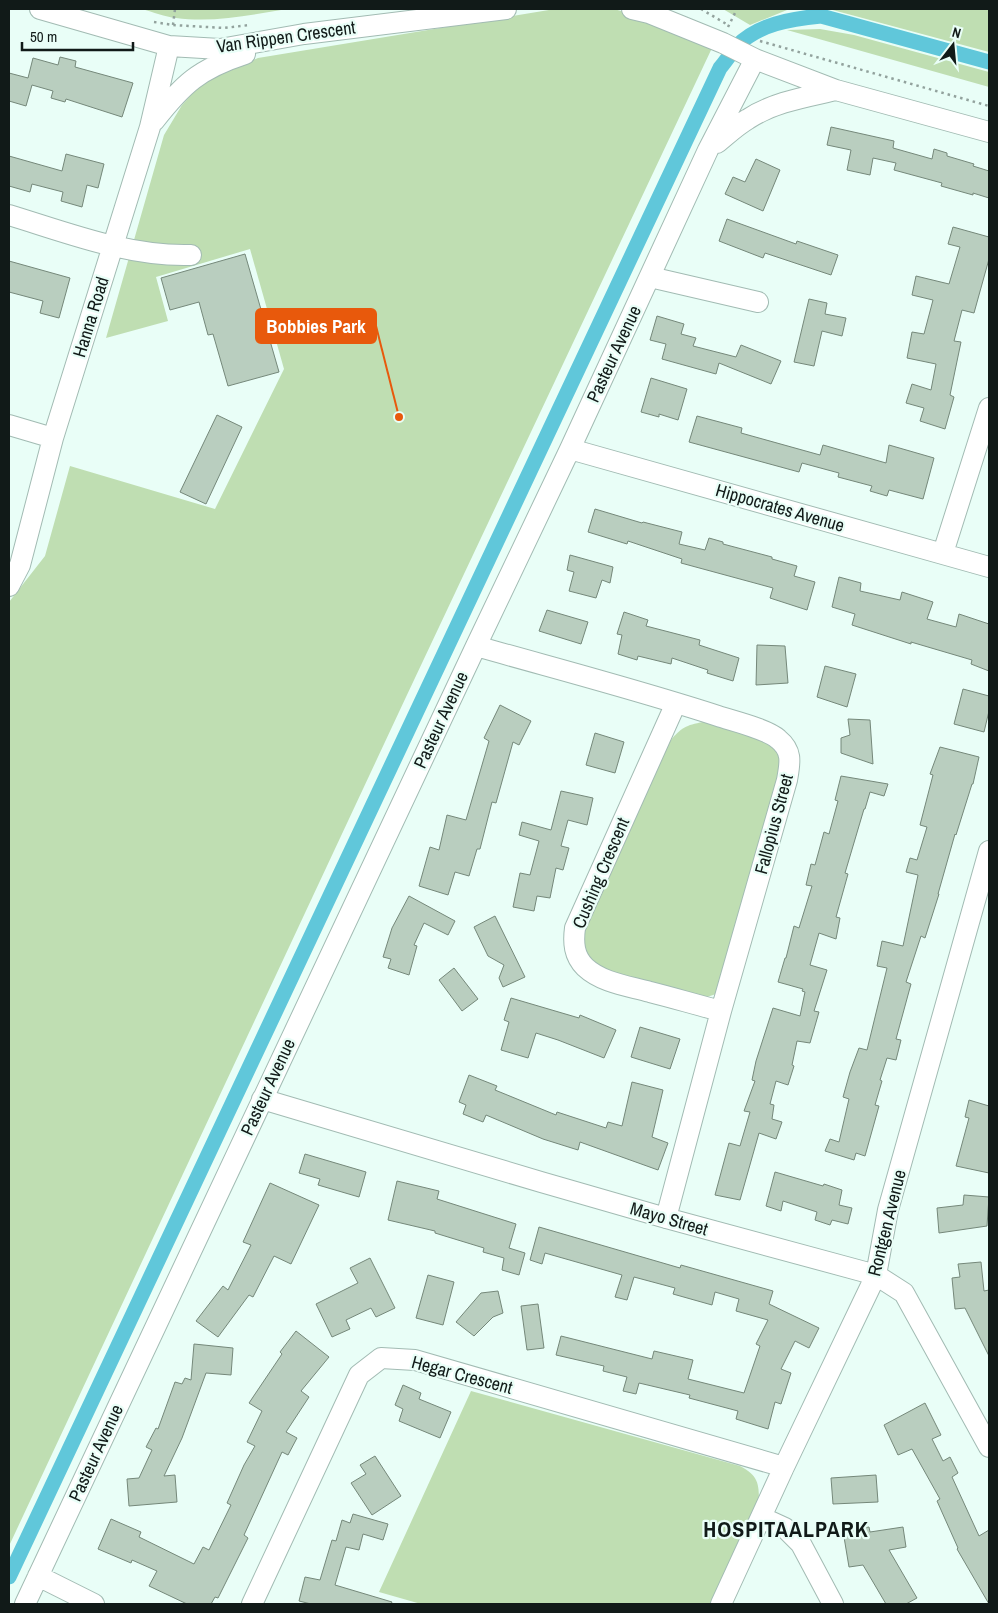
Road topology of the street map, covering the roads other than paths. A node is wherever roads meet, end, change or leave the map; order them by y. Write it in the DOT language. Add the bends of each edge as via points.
graph roads {
  1 [pos="40,9"];
  2 [pos="506,9"];
  3 [pos="632,9"];
  4 [pos="304,34"];
  5 [pos="169,46"];
  6 [pos="754,52"];
  7 [pos="836,90"];
  8 [pos="150,127"];
  9 [pos="989,132"];
  10 [pos="708,150"];
  11 [pos="9,215"];
  12 [pos="112,246"];
  13 [pos="191,255"];
  14 [pos="650,277"];
  15 [pos="758,302"];
  16 [pos="989,408"];
  17 [pos="9,425"];
  18 [pos="985,437"];
  19 [pos="53,438"];
  20 [pos="570,449"];
  21 [pos="943,553"];
  22 [pos="989,567"];
  23 [pos="9,586"];
  24 [pos="476,646"];
  25 [pos="676,703"];
  26 [pos="989,851"];
  27 [pos="721,1011"];
  28 [pos="262,1099"];
  29 [pos="666,1218"];
  30 [pos="876,1275"];
  31 [pos="989,1447"];
  32 [pos="784,1467"];
  33 [pos="761,1517"];
  34 [pos="38,1576"];
  35 [pos="24,1604"];
  36 [pos="94,1604"];
  37 [pos="252,1604"];
  38 [pos="721,1604"];
  39 [pos="833,1604"];
  1 -- 5 [label="street, Van Rippen Crescent"];
  2 -- 4 [label="street, Van Rippen Crescent"];
  3 -- 6 [label="street" via="728,36"];
  4 -- 5 [label="street, Van Rippen Crescent" via="220,49"];
  4 -- 8 [label="street" via="213,66 178,92"];
  5 -- 8 [label="street, Hanna Road"];
  6 -- 7 [label="street"];
  6 -- 10 [label="street, Pasteur Avenue"];
  7 -- 9 [label="street"];
  7 -- 10 [label="street" via="794,99 749,118"];
  8 -- 12 [label="street, Hanna Road"];
  10 -- 14 [label="street, Pasteur Avenue"];
  11 -- 12 [label="street"];
  12 -- 13 [label="street" via="146,253"];
  12 -- 19 [label="street, Hanna Road"];
  14 -- 15 [label="street"];
  14 -- 20 [label="street, Pasteur Avenue"];
  16 -- 18 [label="street"];
  17 -- 19 [label="street"];
  18 -- 21 [label="street"];
  19 -- 23 [label="street, Hanna Road" via="20,565"];
  20 -- 21 [label="street, Hippocrates Avenue"];
  20 -- 24 [label="street, Pasteur Avenue"];
  21 -- 22 [label="street, Hippocrates Avenue"];
  24 -- 25 [label="street, Fallopius Street"];
  24 -- 28 [label="street, Pasteur Avenue"];
  25 -- 27 [label="street, Fallopius Street" via="778,738 791,761"];
  25 -- 27 [label="street, Cushing Crescent" via="575,928 573,942 576,955 594,974"];
  26 -- 30 [label="street, Rontgen Avenue" via="888,1210"];
  27 -- 29 [label="street, Fallopius Street"];
  28 -- 29 [label="street, Mayo Street"];
  28 -- 34 [label="street, Pasteur Avenue"];
  29 -- 30 [label="street, Mayo Street"];
  30 -- 31 [label="street, Mayo Street" via="904,1293"];
  30 -- 32 [label="street, Rontgen Avenue"];
  32 -- 33 [label="street, Rontgen Avenue"];
  32 -- 37 [label="street, Hegar Crescent" via="415,1360 381,1358 359,1374"];
  33 -- 38 [label="street, Rontgen Avenue"];
  33 -- 39 [label="street" via="785,1528 801,1544"];
  34 -- 35 [label="street, Pasteur Avenue"];
  34 -- 36 [label="street"];
}
